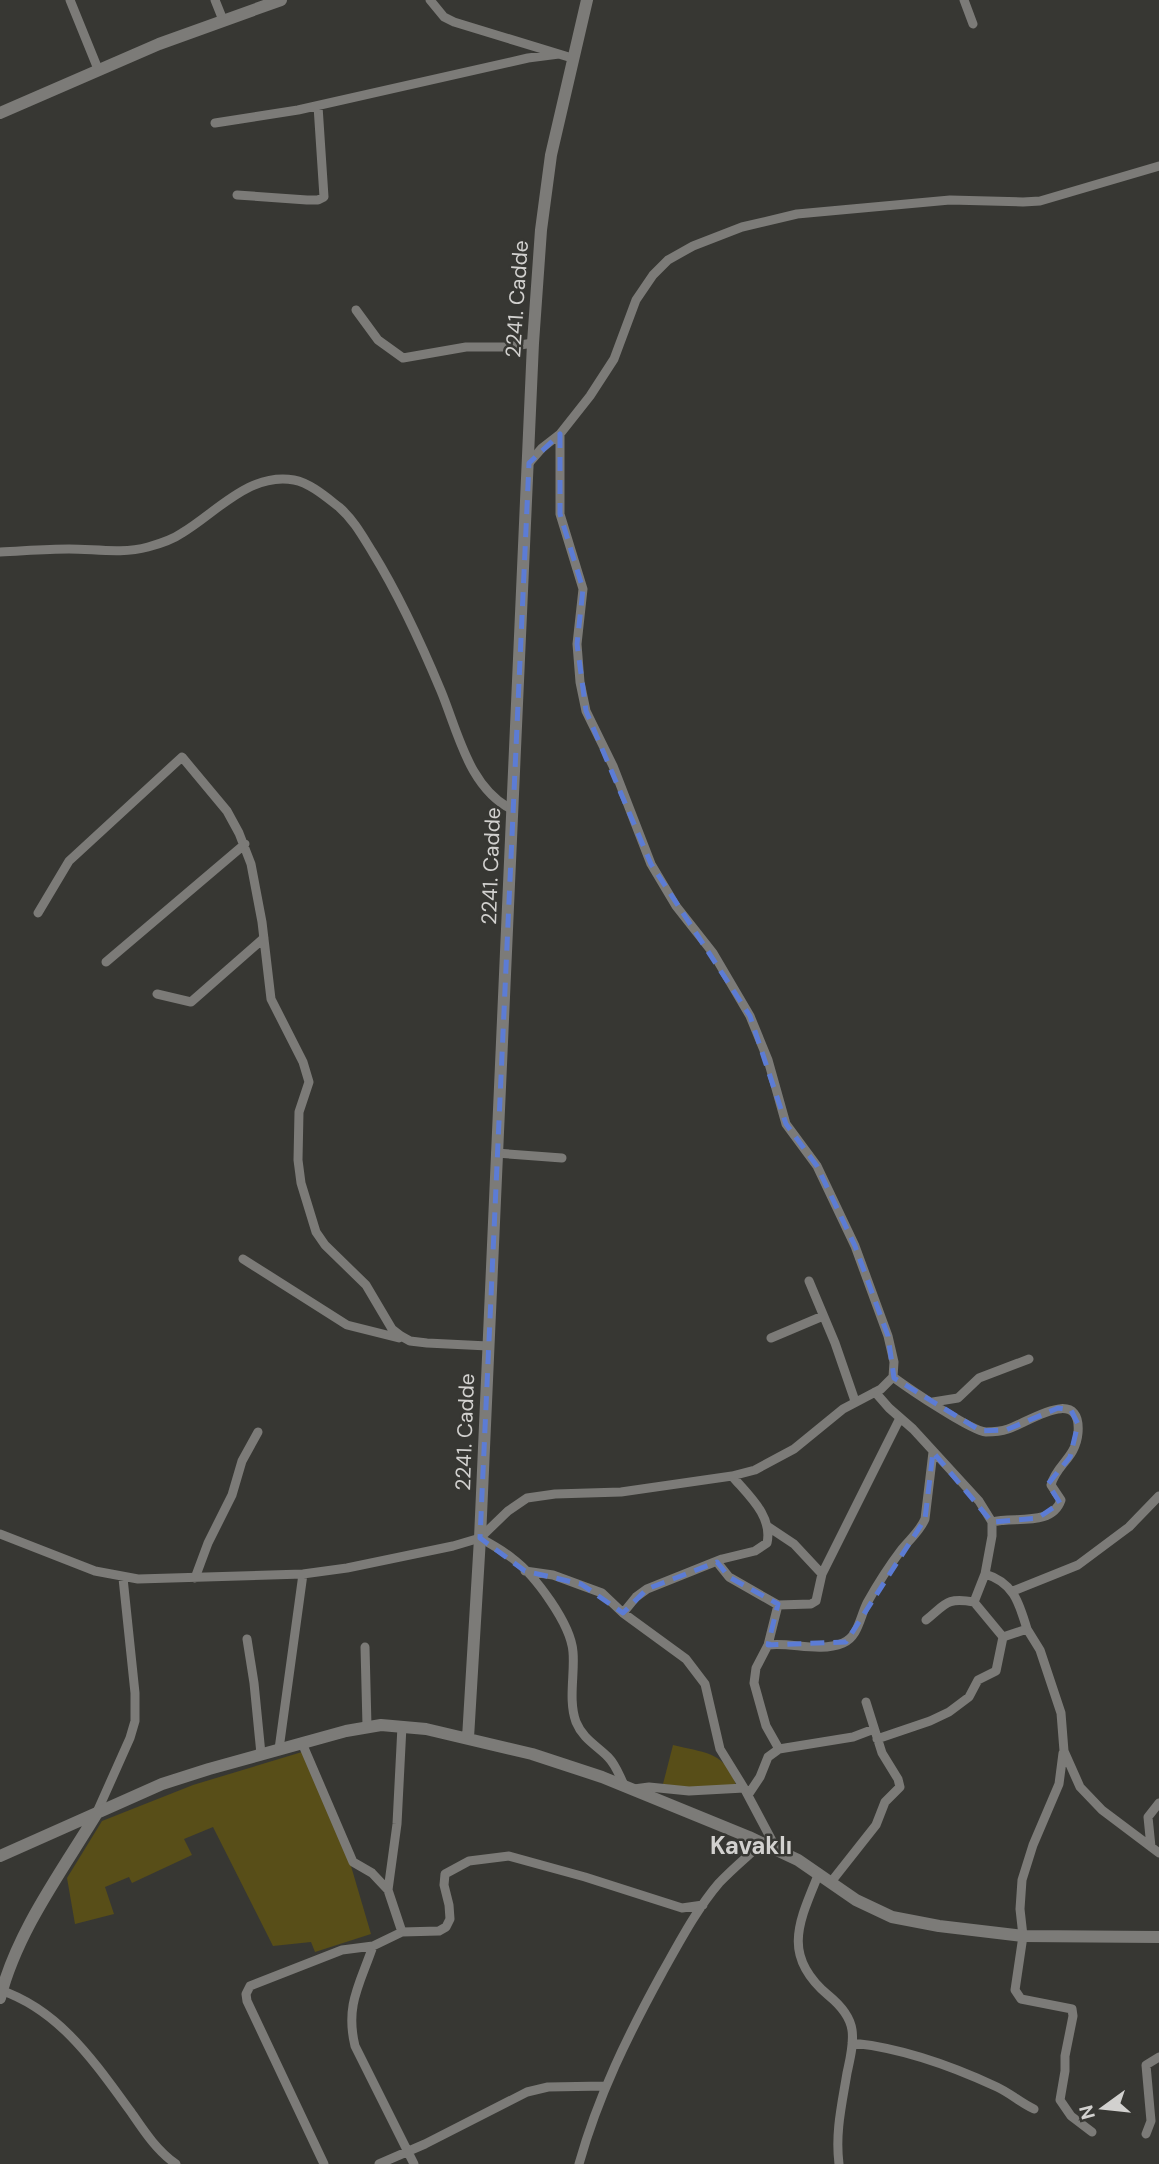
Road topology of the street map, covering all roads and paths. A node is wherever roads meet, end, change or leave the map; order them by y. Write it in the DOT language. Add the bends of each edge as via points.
graph roads {
  1 [pos="71,0"];
  2 [pos="215,0"];
  3 [pos="281,0"];
  4 [pos="430,0"];
  5 [pos="587,0"];
  6 [pos="964,0"];
  7 [pos="223,20"];
  8 [pos="973,24"];
  9 [pos="565,56"];
  10 [pos="98,69"];
  11 [pos="318,106"];
  12 [pos="0,113"];
  13 [pos="215,123"];
  14 [pos="1159,166"];
  15 [pos="237,195"];
  16 [pos="356,310"];
  17 [pos="533,343"];
  18 [pos="560,433"];
  19 [pos="529,463"];
  20 [pos="0,552"];
  21 [pos="513,810"];
  22 [pos="245,844"];
  23 [pos="38,914"];
  24 [pos="264,938"];
  25 [pos="106,962"];
  26 [pos="157,994"];
  27 [pos="496,1153"];
  28 [pos="562,1158"];
  29 [pos="243,1259"];
  30 [pos="809,1281"];
  31 [pos="823,1316"];
  32 [pos="771,1338"];
  33 [pos="405,1339"];
  34 [pos="488,1346"];
  35 [pos="1029,1359"];
  36 [pos="893,1377"];
  37 [pos="875,1392"];
  38 [pos="855,1401"];
  39 [pos="933,1402"];
  40 [pos="900,1418"];
  41 [pos="258,1432"];
  42 [pos="933,1452"];
  43 [pos="732,1476"];
  44 [pos="1159,1496"];
  45 [pos="992,1522"];
  46 [pos="767,1526"];
  47 [pos="0,1534"];
  48 [pos="480,1538"];
  49 [pos="717,1562"];
  50 [pos="525,1571"];
  51 [pos="303,1574"];
  52 [pos="822,1574"];
  53 [pos="985,1574"];
  54 [pos="123,1578"];
  55 [pos="195,1578"];
  56 [pos="1013,1591"];
  57 [pos="974,1602"];
  58 [pos="778,1605"];
  59 [pos="623,1613"];
  60 [pos="926,1620"];
  61 [pos="1027,1629"];
  62 [pos="1003,1637"];
  63 [pos="247,1639"];
  64 [pos="768,1645"];
  65 [pos="365,1647"];
  66 [pos="866,1702"];
  67 [pos="367,1726"];
  68 [pos="402,1726"];
  69 [pos="874,1729"];
  70 [pos="468,1738"];
  71 [pos="877,1739"];
  72 [pos="302,1743"];
  73 [pos="279,1749"];
  74 [pos="779,1749"];
  75 [pos="1064,1751"];
  76 [pos="261,1754"];
  77 [pos="629,1787"];
  78 [pos="746,1791"];
  79 [pos="1159,1803"];
  80 [pos="97,1812"];
  81 [pos="762,1843"];
  82 [pos="1155,1850"];
  83 [pos="778,1851"];
  84 [pos="0,1856"];
  85 [pos="819,1873"];
  86 [pos="831,1882"];
  87 [pos="388,1890"];
  88 [pos="703,1905"];
  89 [pos="402,1932"];
  90 [pos="1023,1936"];
  91 [pos="1159,1937"];
  92 [pos="373,1946"];
  93 [pos="1,1993"];
  94 [pos="852,2043"];
  95 [pos="1159,2057"];
  96 [pos="605,2086"];
  97 [pos="1034,2109"];
  98 [pos="1092,2132"];
  99 [pos="1146,2134"];
  100 [pos="408,2152"];
  101 [pos="176,2164"];
  102 [pos="324,2164"];
  103 [pos="379,2164"];
  104 [pos="414,2164"];
  105 [pos="579,2164"];
  106 [pos="839,2164"];
  1 -- 10 [label="street"];
  2 -- 7 [label="street"];
  3 -- 7 [label="street"];
  4 -- 9 [label="street" via="454,22"];
  5 -- 9 [label="street, 2241. Cadde"];
  6 -- 8 [label="street"];
  7 -- 10 [label="street"];
  9 -- 11 [label="street" via="528,58"];
  9 -- 17 [label="street, 2241. Cadde" via="544,204"];
  10 -- 12 [label="street"];
  11 -- 13 [label="street"];
  11 -- 15 [label="street" via="324,197"];
  14 -- 18 [label="street" via="1040,201 950,200 797,214 742,227 693,246 668,260 647,283 614,359"];
  16 -- 17 [label="street" via="378,340 403,358 466,347"];
  17 -- 19 [label="street, 2241. Cadde"];
  18 -- 19 [label="street"];
  18 -- 36 [label="street" via="560,514 583,589 576,645 586,711 651,864 750,1016 786,1124 817,1166 855,1246 888,1336"];
  19 -- 21 [label="street, 2241. Cadde"];
  20 -- 21 [label="street" via="146,548 176,537 247,489 284,480 307,485 345,512 358,528 401,599 471,766 492,796"];
  21 -- 27 [label="street, 2241. Cadde"];
  22 -- 23 [label="street" via="227,811 182,757 69,861"];
  22 -- 24 [label="street"];
  22 -- 25 [label="street"];
  24 -- 26 [label="street" via="191,1002"];
  24 -- 33 [label="street" via="271,999 309,1082 299,1112 298,1160 316,1232 359,1277 392,1329"];
  27 -- 28 [label="street"];
  27 -- 34 [label="street, 2241. Cadde"];
  29 -- 33 [label="street" via="347,1325"];
  30 -- 31 [label="street"];
  31 -- 32 [label="street"];
  31 -- 38 [label="street"];
  33 -- 34 [label="street"];
  34 -- 48 [label="street, 2241. Cadde"];
  35 -- 39 [label="street" via="979,1378 958,1398"];
  36 -- 37 [label="street"];
  36 -- 39 [label="street"];
  37 -- 38 [label="street"];
  37 -- 40 [label="street"];
  38 -- 43 [label="street" via="794,1449 755,1470"];
  39 -- 45 [label="street" via="986,1432 1006,1430 1058,1408 1071,1410 1076,1418 1074,1449 1052,1479 1061,1500 1055,1511 1038,1518"];
  40 -- 42 [label="street"];
  40 -- 52 [label="street"];
  41 -- 55 [label="street"];
  42 -- 45 [label="street" via="979,1501"];
  42 -- 64 [label="street" via="925,1519 868,1601 852,1638 823,1647"];
  43 -- 46 [label="street" via="761,1510"];
  43 -- 48 [label="street" via="621,1492 527,1498"];
  44 -- 56 [label="street" via="1129,1527 1086,1560"];
  45 -- 53 [label="street"];
  46 -- 49 [label="street" via="769,1534 762,1548"];
  46 -- 52 [label="street" via="794,1544"];
  47 -- 54 [label="street" via="79,1566"];
  48 -- 50 [label="street" via="515,1559"];
  48 -- 51 [label="street"];
  48 -- 70 [label="street, 2241. Cadde"];
  49 -- 58 [label="street" via="729,1577"];
  49 -- 59 [label="street" via="647,1589"];
  50 -- 59 [label="street" via="553,1575 602,1593"];
  50 -- 77 [label="street" via="559,1615 571,1640 577,1725"];
  51 -- 55 [label="street"];
  51 -- 73 [label="street"];
  52 -- 58 [label="street" via="815,1603"];
  53 -- 56 [label="street" via="997,1577"];
  53 -- 57 [label="street"];
  54 -- 55 [label="street"];
  54 -- 80 [label="street" via="135,1721"];
  56 -- 61 [label="street"];
  57 -- 60 [label="street" via="951,1600"];
  57 -- 62 [label="street"];
  58 -- 64 [label="street"];
  59 -- 78 [label="street" via="686,1659 701,1676 720,1749"];
  61 -- 62 [label="street"];
  61 -- 75 [label="street" via="1040,1650 1061,1713"];
  62 -- 71 [label="street" via="996,1671 978,1680 969,1697 930,1721"];
  63 -- 76 [label="street"];
  64 -- 74 [label="street" via="754,1683 766,1726"];
  65 -- 67 [label="street"];
  66 -- 69 [label="street"];
  67 -- 68 [label="street"];
  67 -- 72 [label="street"];
  68 -- 70 [label="street"];
  68 -- 87 [label="street"];
  69 -- 71 [label="street"];
  69 -- 74 [label="street" via="853,1737"];
  70 -- 77 [label="street"];
  71 -- 86 [label="street" via="900,1787"];
  72 -- 73 [label="street"];
  72 -- 87 [label="street" via="353,1862"];
  73 -- 76 [label="street"];
  74 -- 78 [label="street" via="768,1757 760,1777"];
  75 -- 82 [label="street" via="1080,1787"];
  75 -- 90 [label="street" via="1059,1784 1022,1880"];
  76 -- 80 [label="street" via="172,1781"];
  77 -- 78 [label="street"];
  77 -- 81 [label="street"];
  78 -- 83 [label="street"];
  79 -- 82 [label="street" via="1148,1816"];
  80 -- 84 [label="street"];
  80 -- 93 [label="street" via="24,1936"];
  81 -- 83 [label="street"];
  81 -- 88 [label="street" via="720,1882"];
  83 -- 85 [label="street"];
  85 -- 86 [label="street"];
  85 -- 94 [label="street" via="801,1918 798,1945 809,1978 847,2016"];
  86 -- 90 [label="street" via="892,1917"];
  87 -- 89 [label="street"];
  88 -- 89 [label="street" via="682,1908 509,1856 469,1861 445,1874 450,1919 446,1927"];
  88 -- 96 [label="street" via="643,2006"];
  89 -- 92 [label="street"];
  90 -- 91 [label="street"];
  90 -- 98 [label="street" via="1016,1993 1021,1999 1072,2009 1060,2100 1071,2116"];
  92 -- 100 [label="street" via="351,2006 350,2026 355,2046"];
  92 -- 102 [label="street" via="342,1950 265,1979 250,1986 246,1994"];
  93 -- 101 [label="street" via="34,2004 66,2031 155,2145"];
  94 -- 97 [label="street" via="895,2050 948,2067 997,2087"];
  94 -- 106 [label="street" via="836,2142"];
  95 -- 99 [label="street" via="1146,2065 1151,2121"];
  96 -- 100 [label="street" via="527,2092"];
  96 -- 105 [label="street"];
  100 -- 103 [label="street"];
  100 -- 104 [label="street"];
}
